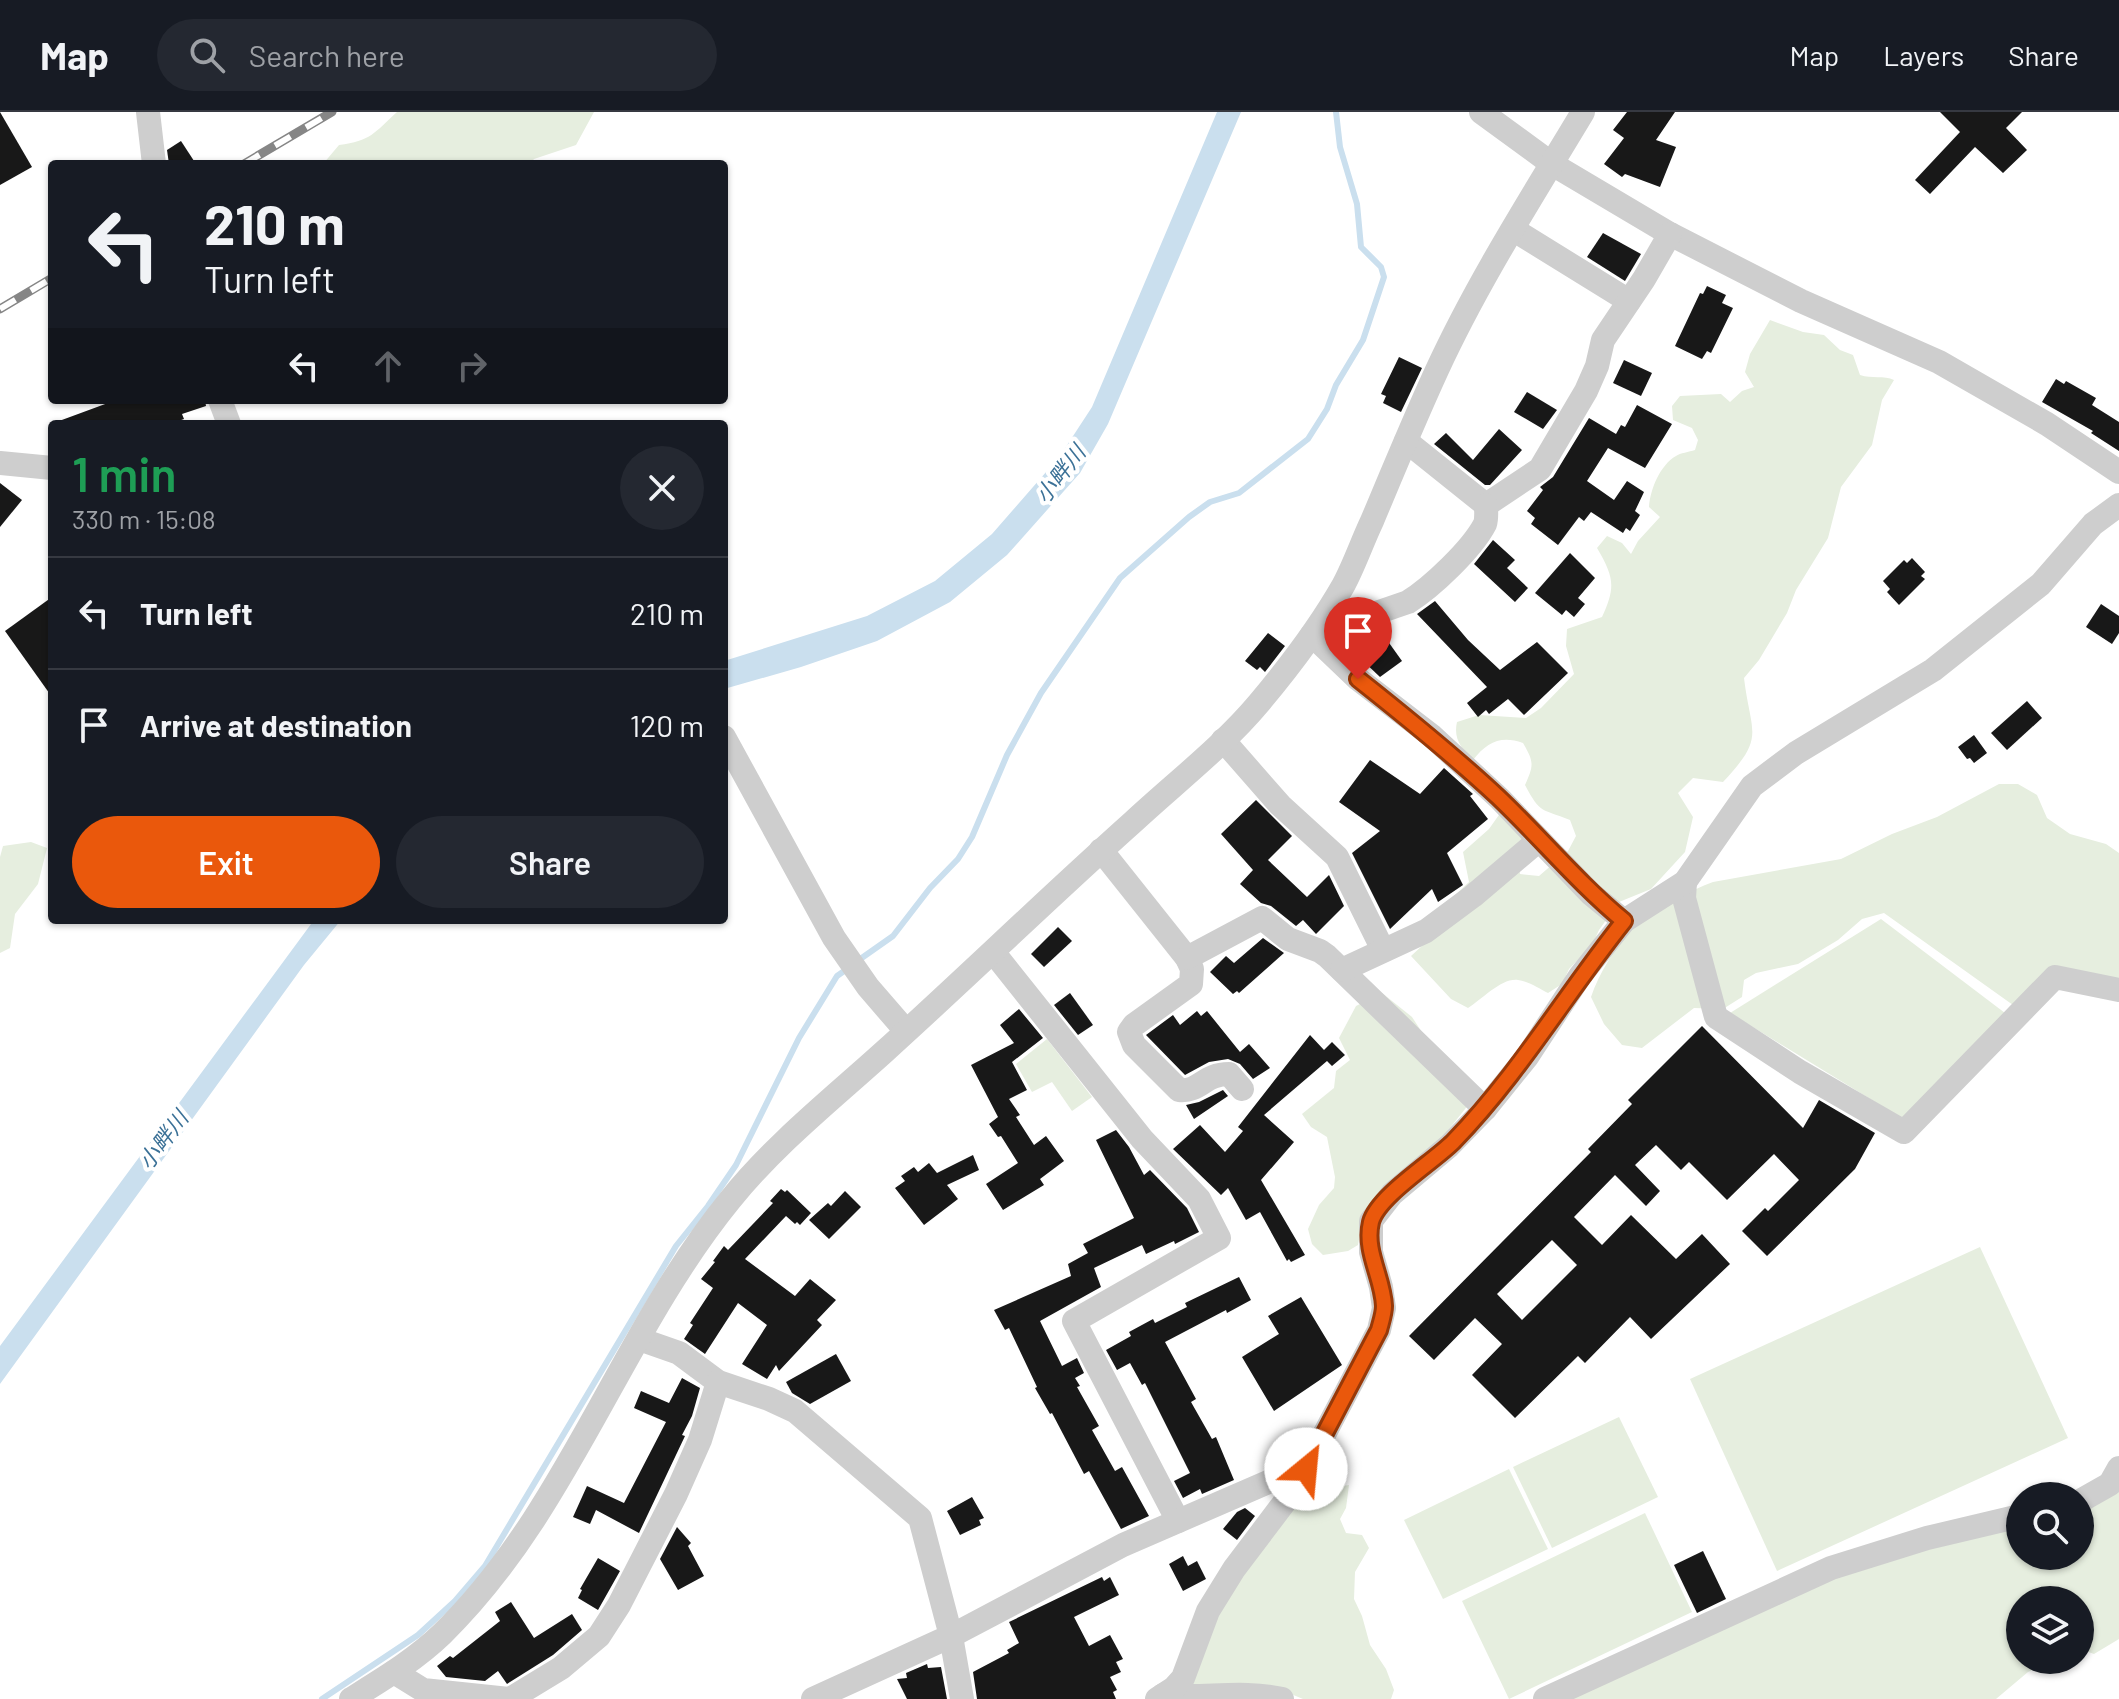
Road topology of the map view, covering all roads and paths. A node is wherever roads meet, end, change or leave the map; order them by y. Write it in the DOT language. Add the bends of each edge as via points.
graph roads {
  1 [pos="148,112"];
  2 [pos="1481,112"];
  3 [pos="1583,112"];
  4 [pos="154,160"];
  5 [pos="1552,164"];
  6 [pos="1514,230"];
  7 [pos="1670,234"];
  8 [pos="1629,301"];
  9 [pos="1406,441"];
  10 [pos="0,463"];
  11 [pos="48,468"];
  12 [pos="2119,472"];
  13 [pos="1486,505"];
  14 [pos="2119,505"];
  15 [pos="1312,635"];
  16 [pos="1223,740"];
  17 [pos="728,744"];
  18 [pos="1539,840"];
  19 [pos="1101,850"];
  20 [pos="1685,882"];
  21 [pos="1624,921"];
  22 [pos="1383,950"];
  23 [pos="994,953"];
  24 [pos="1187,958"];
  25 [pos="1342,970"];
  26 [pos="2119,990"];
  27 [pos="906,1031"];
  28 [pos="1242,1089"];
  29 [pos="1485,1109"];
  30 [pos="639,1339"];
  31 [pos="718,1382"];
  32 [pos="2119,1468"];
  33 [pos="1306,1469"];
  34 [pos="2094,1493"];
  35 [pos="2006,1519"];
  36 [pos="1178,1521"];
  37 [pos="951,1636"];
  38 [pos="394,1672"];
  39 [pos="1160,1697"];
  40 [pos="351,1699"];
  41 [pos="510,1699"];
  42 [pos="813,1699"];
  43 [pos="962,1699"];
  44 [pos="1282,1699"];
  45 [pos="1545,1699"];
  1 -- 4 [label="street"];
  2 -- 5 [label="street"];
  3 -- 5 [label="street"];
  5 -- 6 [label="street"];
  5 -- 7 [label="street"];
  6 -- 8 [label="street"];
  6 -- 9 [label="street" via="1438,367"];
  7 -- 8 [label="street"];
  7 -- 12 [label="street" via="1801,301 1939,362"];
  8 -- 13 [label="street" via="1603,340 1586,391 1540,469"];
  9 -- 13 [label="street"];
  9 -- 15 [label="street" via="1345,583"];
  10 -- 11 [label="street"];
  13 -- 15 [label="street" via="1487,521 1470,545 1420,594"];
  14 -- 20 [label="street" via="2093,524 2041,584 1933,670 1796,753 1752,786"];
  15 -- 16 [label="street"];
  15 -- 18 [label="street" via="1358,679 1432,736"];
  16 -- 19 [label="street"];
  16 -- 22 [label="street" via="1280,805 1337,857"];
  17 -- 27 [label="street" via="834,938"];
  18 -- 21 [label="street"];
  18 -- 22 [label="street" via="1426,931"];
  19 -- 23 [label="street"];
  19 -- 24 [label="street"];
  20 -- 21 [label="street"];
  20 -- 26 [label="street" via="1684,898 1716,1017 1904,1132 2055,977"];
  21 -- 29 [label="street"];
  22 -- 25 [label="street"];
  23 -- 27 [label="street"];
  23 -- 36 [label="street" via="1142,1139 1199,1199 1219,1238 1074,1321"];
  24 -- 25 [label="street" via="1262,918"];
  24 -- 28 [label="street" via="1191,984 1134,1025 1130,1037 1179,1090 1192,1090 1215,1074 1229,1074"];
  25 -- 29 [label="street"];
  27 -- 30 [label="street" via="829,1099 729,1201"];
  29 -- 33 [label="street" via="1392,1194 1371,1221 1371,1252 1384,1308 1379,1330"];
  30 -- 31 [label="street" via="679,1353"];
  30 -- 38 [label="street" via="530,1526 497,1572 443,1634"];
  31 -- 37 [label="street" via="795,1411 920,1518"];
  31 -- 41 [label="street" via="676,1494 599,1636 561,1668"];
  32 -- 34 [label="street" via="2110,1484"];
  33 -- 36 [label="street"];
  33 -- 39 [label="street" via="1208,1611 1183,1678"];
  35 -- 45 [label="street" via="1831,1568"];
  36 -- 37 [label="street" via="1086,1563"];
  37 -- 42 [label="street"];
  37 -- 43 [label="street"];
  38 -- 40 [label="street"];
  38 -- 41 [label="street" via="423,1690"];
  39 -- 44 [label="street"];
}
